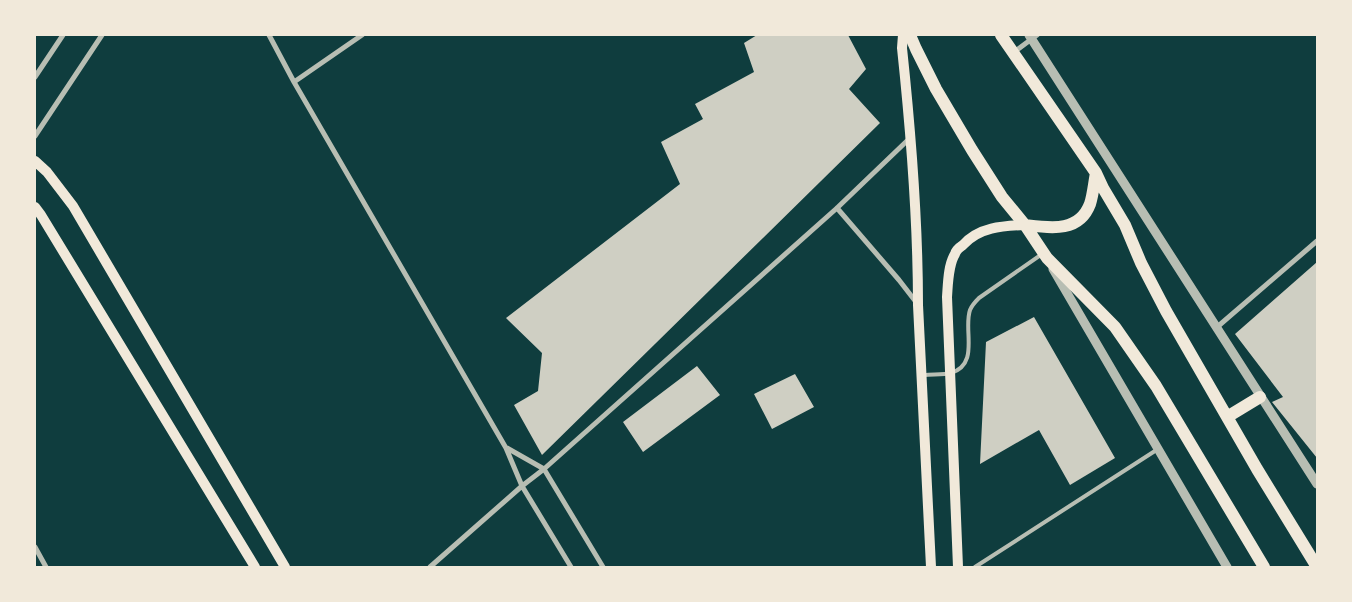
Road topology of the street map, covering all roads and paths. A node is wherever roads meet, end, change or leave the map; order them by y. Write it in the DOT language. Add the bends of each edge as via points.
graph roads {
  1 [pos="63,35"];
  2 [pos="102,35"];
  3 [pos="269,35"];
  4 [pos="362,35"];
  5 [pos="903,35"];
  6 [pos="910,35"];
  7 [pos="1002,35"];
  8 [pos="1032,37"];
  9 [pos="1014,53"];
  10 [pos="35,77"];
  11 [pos="294,82"];
  12 [pos="35,136"];
  13 [pos="911,137"];
  14 [pos="35,161"];
  15 [pos="1096,173"];
  16 [pos="35,207"];
  17 [pos="838,208"];
  18 [pos="1025,225"];
  19 [pos="1317,241"];
  20 [pos="1045,255"];
  21 [pos="918,305"];
  22 [pos="1216,328"];
  23 [pos="951,373"];
  24 [pos="921,375"];
  25 [pos="1260,397"];
  26 [pos="1226,417"];
  27 [pos="506,448"];
  28 [pos="1158,448"];
  29 [pos="544,469"];
  30 [pos="1317,484"];
  31 [pos="522,486"];
  32 [pos="35,547"];
  33 [pos="46,567"];
  34 [pos="255,567"];
  35 [pos="285,567"];
  36 [pos="430,567"];
  37 [pos="571,567"];
  38 [pos="603,567"];
  39 [pos="931,567"];
  40 [pos="958,567"];
  41 [pos="975,567"];
  42 [pos="1227,567"];
  43 [pos="1264,567"];
  44 [pos="1317,567"];
  1 -- 10 [label="street"];
  2 -- 12 [label="street"];
  3 -- 11 [label="street"];
  4 -- 11 [label="street"];
  5 -- 13 [label="main road"];
  6 -- 18 [label="main road" via="936,89 972,150 1002,198"];
  7 -- 9 [label="main road"];
  8 -- 9 [label="street"];
  8 -- 22 [label="street"];
  9 -- 15 [label="main road"];
  11 -- 27 [label="street"];
  13 -- 17 [label="street"];
  13 -- 21 [label="main road"];
  14 -- 35 [label="main road" via="73,206"];
  15 -- 18 [label="main road" via="1090,204 1082,217 1065,227"];
  15 -- 26 [label="main road" via="1166,312"];
  16 -- 34 [label="main road"];
  17 -- 21 [label="street"];
  17 -- 29 [label="street"];
  18 -- 20 [label="main road"];
  18 -- 23 [label="main road" via="1000,226 979,232 966,240 954,254 947,296"];
  19 -- 22 [label="street"];
  20 -- 23 [label="lane" via="974,303 970,312 966,362"];
  20 -- 28 [label="street"];
  20 -- 43 [label="main road" via="1115,327 1156,386"];
  21 -- 24 [label="main road"];
  22 -- 25 [label="street"];
  23 -- 24 [label="lane"];
  23 -- 40 [label="main road"];
  24 -- 39 [label="main road"];
  25 -- 26 [label="main road"];
  25 -- 30 [label="street"];
  26 -- 44 [label="main road"];
  27 -- 29 [label="street"];
  27 -- 31 [label="street"];
  28 -- 41 [label="lane"];
  28 -- 42 [label="street"];
  29 -- 31 [label="street"];
  29 -- 38 [label="street"];
  31 -- 36 [label="street"];
  31 -- 37 [label="street"];
  32 -- 33 [label="street"];
}
